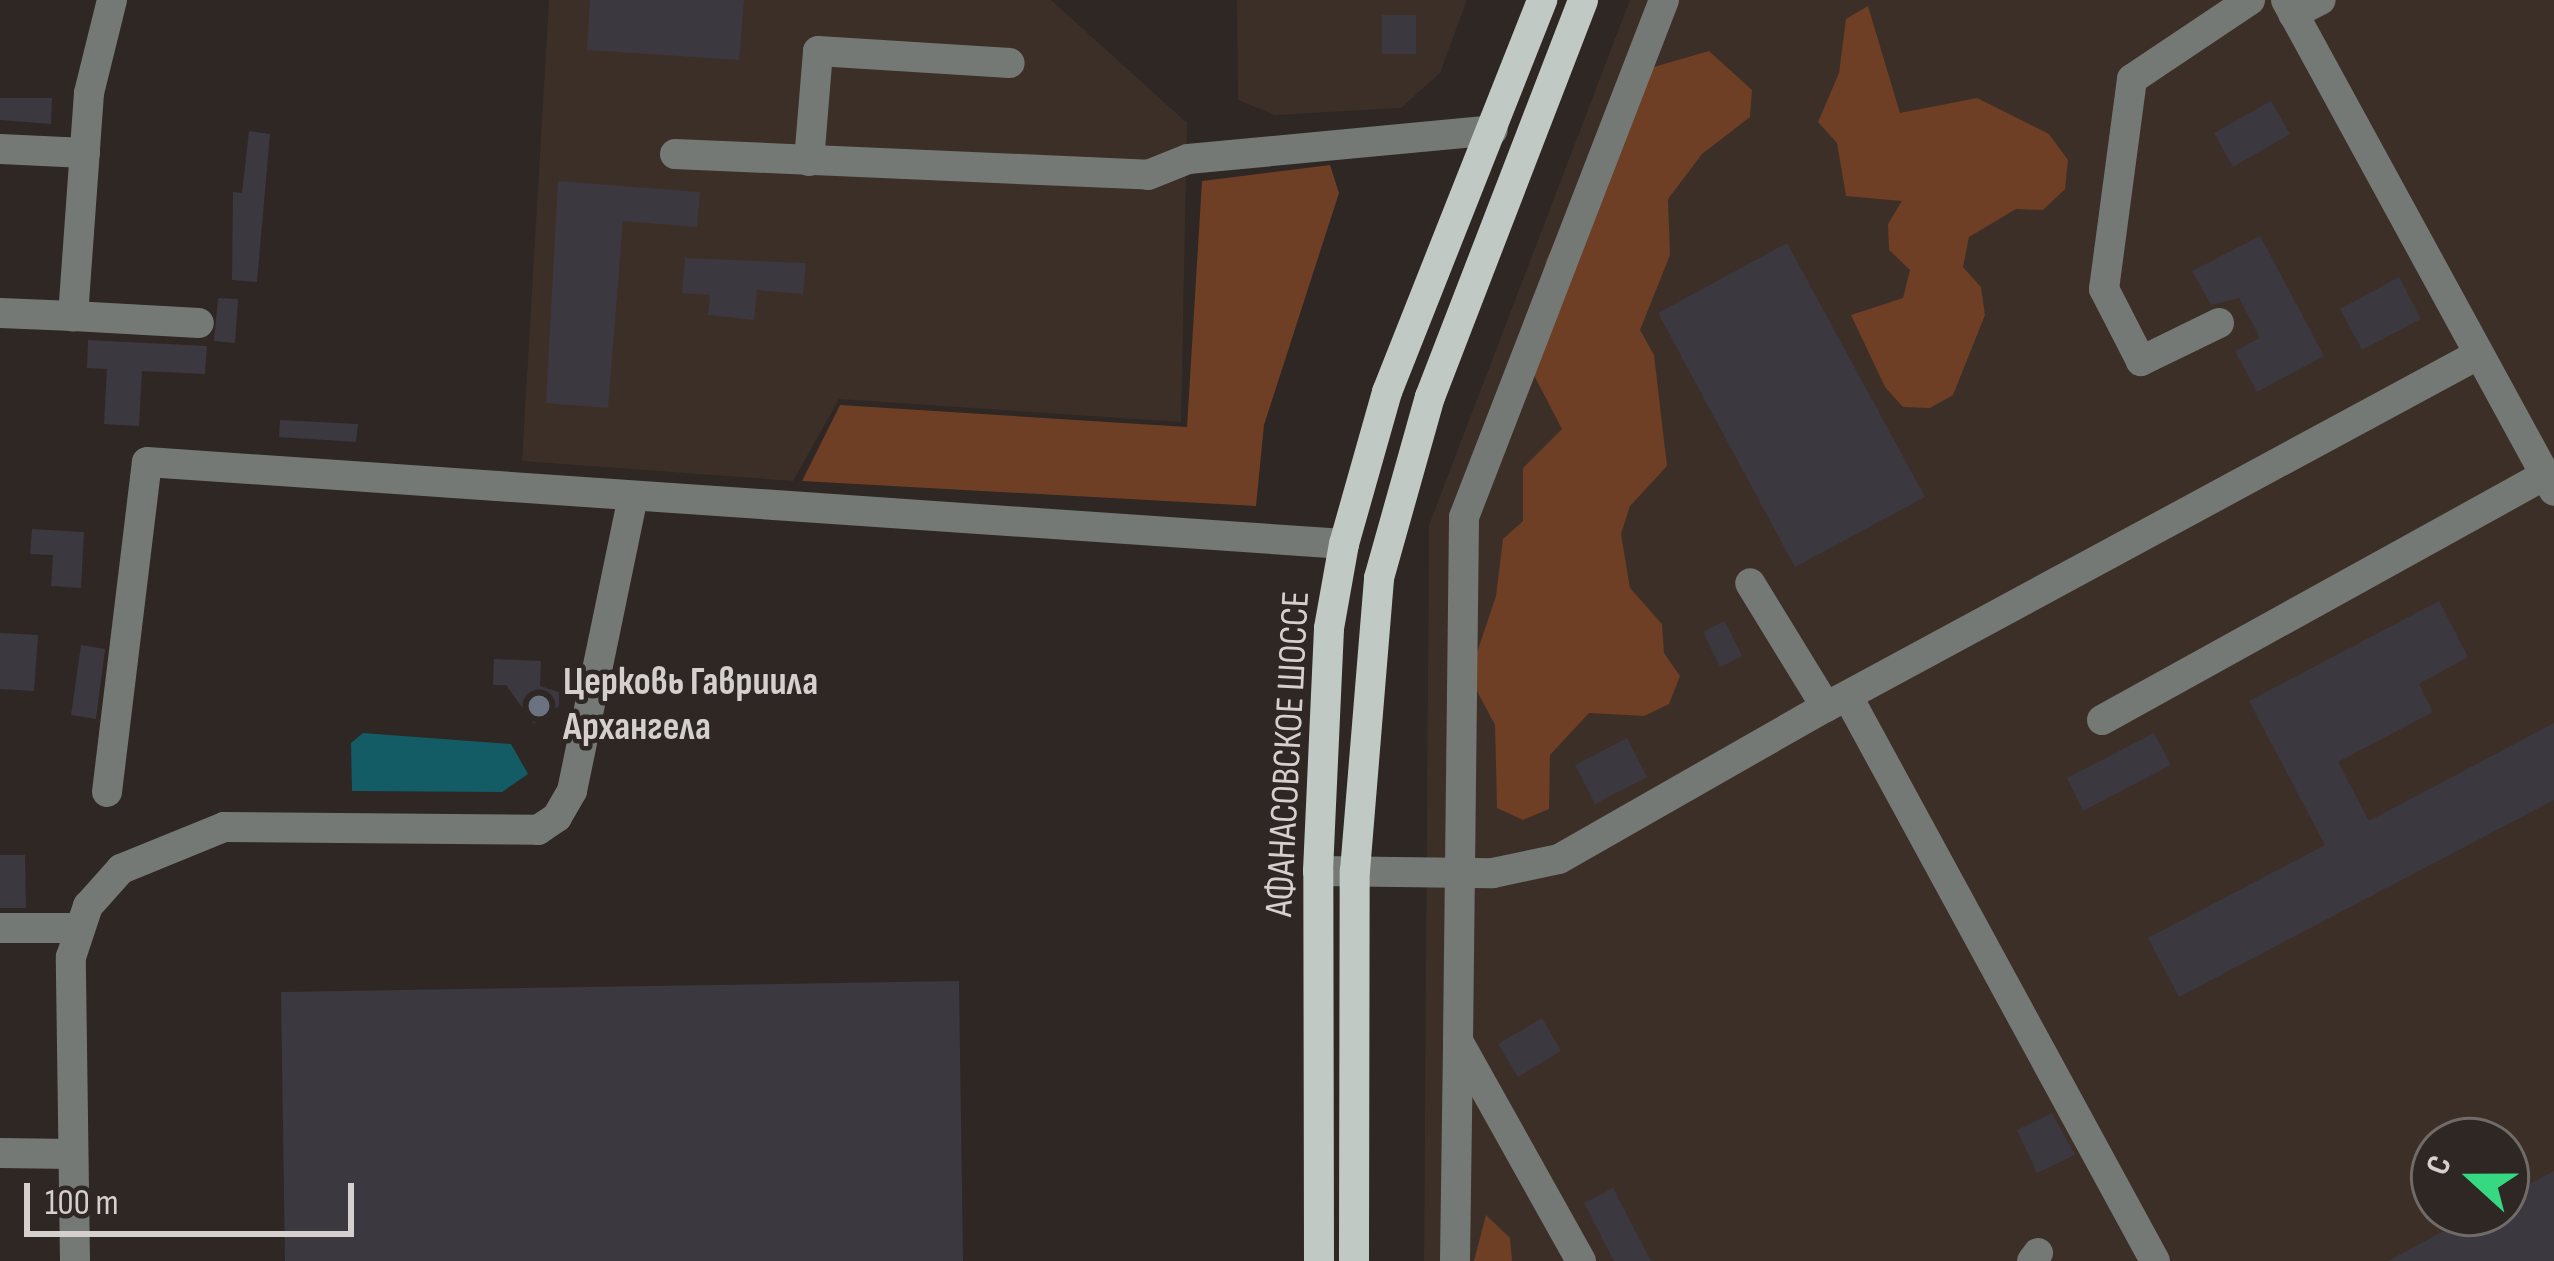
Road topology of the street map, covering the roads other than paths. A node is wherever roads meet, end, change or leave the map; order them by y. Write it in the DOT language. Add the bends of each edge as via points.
graph roads {
  1 [pos="112,0"];
  2 [pos="1542,0"];
  3 [pos="1583,0"];
  4 [pos="1664,0"];
  5 [pos="2250,0"];
  6 [pos="2300,4"];
  7 [pos="1010,63"];
  8 [pos="1492,130"];
  9 [pos="0,149"];
  10 [pos="85,153"];
  11 [pos="675,154"];
  12 [pos="809,160"];
  13 [pos="1,313"];
  14 [pos="73,316"];
  15 [pos="200,322"];
  16 [pos="2219,323"];
  17 [pos="2479,354"];
  18 [pos="2549,483"];
  19 [pos="632,500"];
  20 [pos="1343,544"];
  21 [pos="1750,583"];
  22 [pos="1837,702"];
  23 [pos="2102,720"];
  24 [pos="106,792"];
  25 [pos="1318,871"];
  26 [pos="1355,871"];
  27 [pos="1466,873"];
  28 [pos="0,928"];
  29 [pos="77,928"];
  30 [pos="1458,1041"];
  31 [pos="0,1154"];
  32 [pos="72,1154"];
  33 [pos="75,1261"];
  34 [pos="1318,1261"];
  35 [pos="1354,1261"];
  36 [pos="1455,1261"];
  37 [pos="1581,1261"];
  38 [pos="2155,1261"];
  1 -- 10 [label="lane"];
  2 -- 8 [label="main road, АФАНАСОВСКОЕ ШОССЕ"];
  3 -- 26 [label="main road, АФАНАСОВСКОЕ ШОССЕ" via="1396,500 1364,691"];
  4 -- 27 [label="lane" via="1464,517"];
  5 -- 16 [label="lane" via="2132,79 2104,289 2141,361"];
  6 -- 17 [label="lane"];
  7 -- 12 [label="lane" via="818,51"];
  8 -- 12 [label="lane" via="1187,159 1148,176"];
  8 -- 20 [label="main road, АФАНАСОВСКОЕ ШОССЕ" via="1387,392"];
  9 -- 10 [label="lane"];
  10 -- 14 [label="lane"];
  11 -- 12 [label="lane"];
  13 -- 14 [label="lane"];
  14 -- 15 [label="lane"];
  17 -- 18 [label="lane"];
  17 -- 22 [label="lane"];
  18 -- 23 [label="lane"];
  19 -- 20 [label="lane"];
  19 -- 24 [label="lane" via="147,462"];
  19 -- 29 [label="lane" via="572,791 557,817 538,830 224,827 121,869"];
  20 -- 25 [label="main road, АФАНАСОВСКОЕ ШОССЕ" via="1329,628"];
  21 -- 22 [label="lane"];
  22 -- 27 [label="lane" via="1559,860"];
  22 -- 38 [label="lane"];
  25 -- 26 [label="lane"];
  25 -- 34 [label="main road, АФАНАСОВСКОЕ ШОССЕ"];
  26 -- 27 [label="lane"];
  26 -- 35 [label="main road, АФАНАСОВСКОЕ ШОССЕ"];
  27 -- 30 [label="lane"];
  28 -- 29 [label="lane"];
  29 -- 32 [label="lane"];
  30 -- 36 [label="lane"];
  30 -- 37 [label="lane"];
  31 -- 32 [label="lane"];
  32 -- 33 [label="lane"];
}
